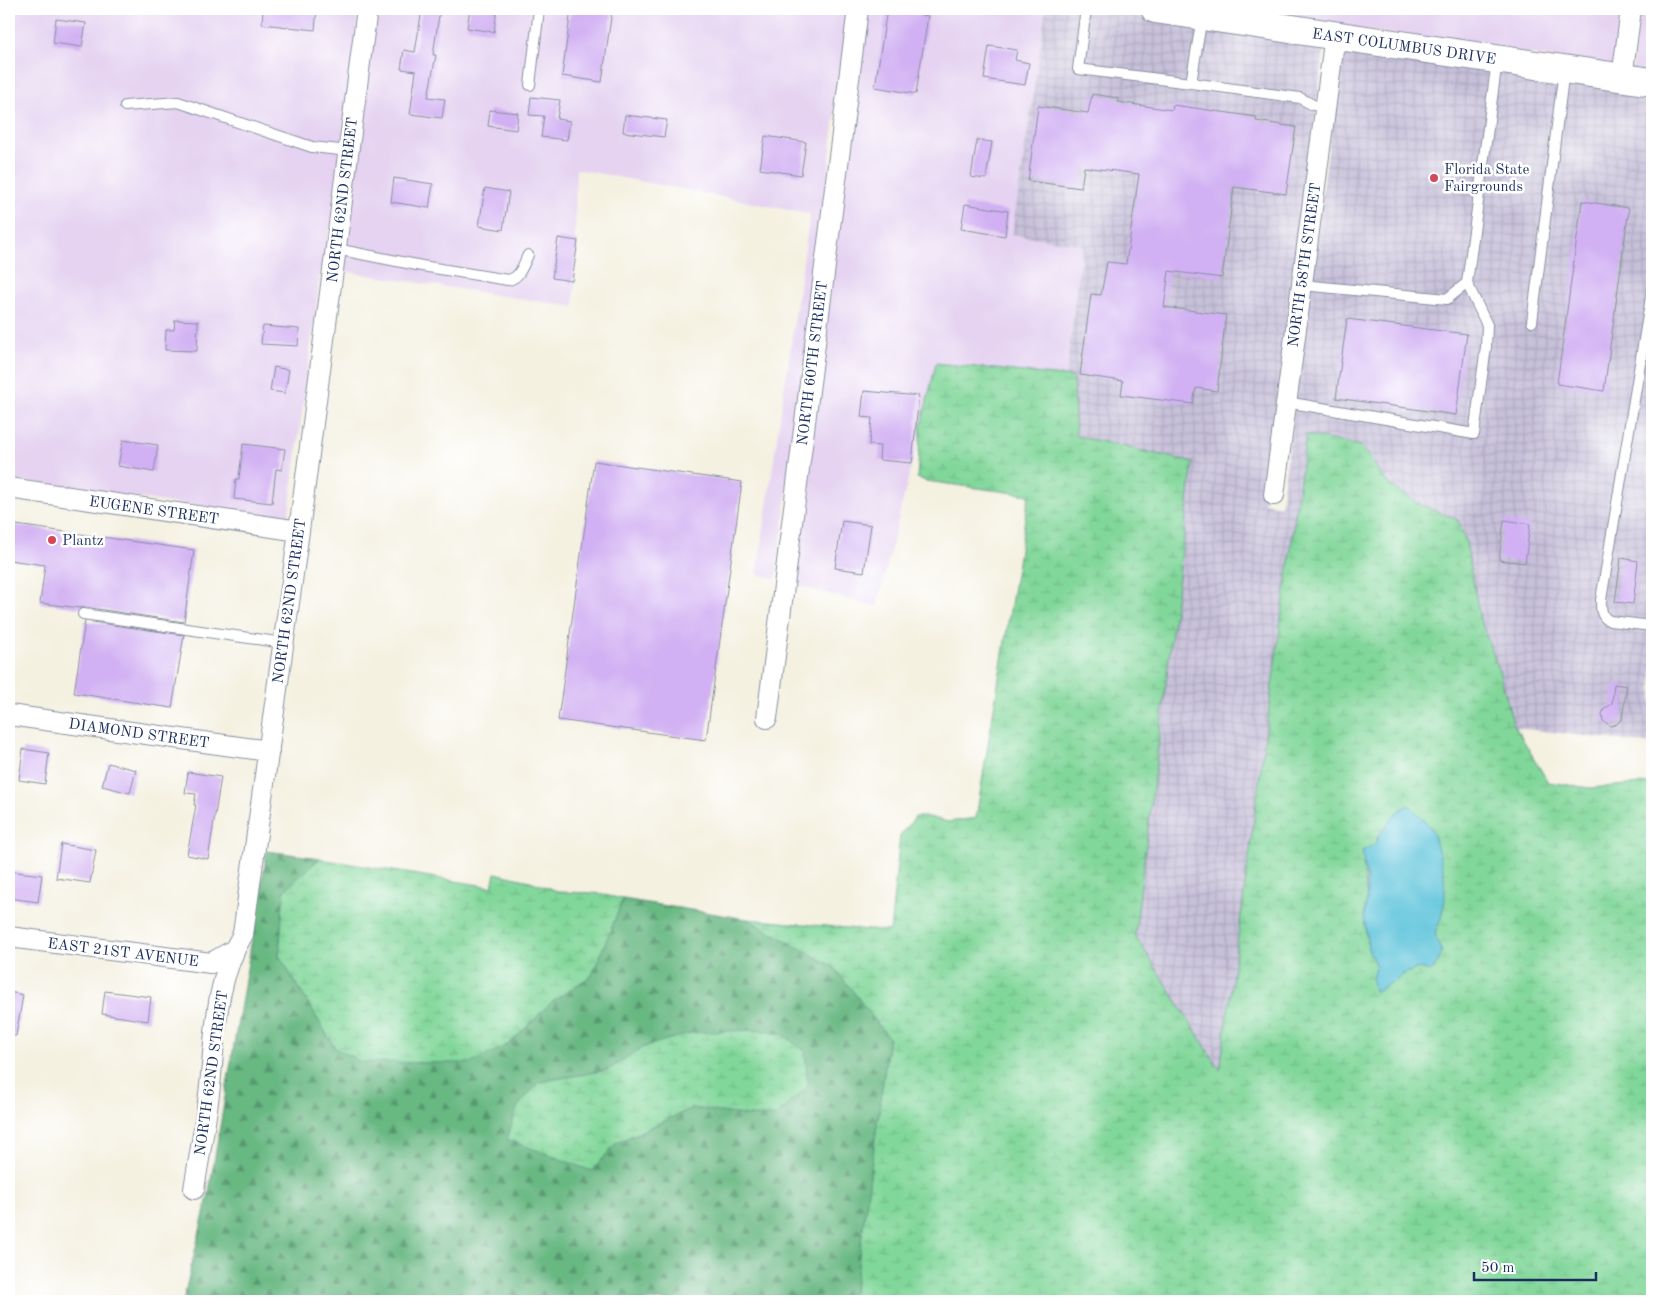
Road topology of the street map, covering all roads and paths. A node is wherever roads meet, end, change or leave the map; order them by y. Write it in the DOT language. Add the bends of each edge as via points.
graph roads {
  1 [pos="367,9"];
  2 [pos="539,9"];
  3 [pos="858,9"];
  4 [pos="1086,9"];
  5 [pos="1156,9"];
  6 [pos="1631,9"];
  7 [pos="1202,16"];
  8 [pos="1335,35"];
  9 [pos="1497,60"];
  10 [pos="1564,69"];
  11 [pos="1622,78"];
  12 [pos="1652,82"];
  13 [pos="1191,83"];
  14 [pos="530,85"];
  15 [pos="125,106"];
  16 [pos="1325,108"];
  17 [pos="349,152"];
  18 [pos="336,249"];
  19 [pos="528,255"];
  20 [pos="1468,283"];
  21 [pos="1302,285"];
  22 [pos="1652,291"];
  23 [pos="1532,322"];
  24 [pos="1286,402"];
  25 [pos="9,488"];
  26 [pos="1274,495"];
  27 [pos="299,531"];
  28 [pos="83,614"];
  29 [pos="1652,626"];
  30 [pos="284,643"];
  31 [pos="9,715"];
  32 [pos="766,718"];
  33 [pos="269,751"];
  34 [pos="9,937"];
  35 [pos="234,950"];
  36 [pos="194,1189"];
  1 -- 17 [label="street, NORTH 62ND STREET"];
  2 -- 14 [label="lane"];
  3 -- 32 [label="street, NORTH 60TH STREET"];
  4 -- 13 [label="lane" via="1078,69"];
  5 -- 7 [label="main road, EAST COLUMBUS DRIVE"];
  6 -- 11 [label="street"];
  7 -- 8 [label="main road, EAST COLUMBUS DRIVE"];
  7 -- 13 [label="lane"];
  8 -- 9 [label="main road, EAST COLUMBUS DRIVE"];
  8 -- 16 [label="street, NORTH 58TH STREET"];
  9 -- 10 [label="main road, EAST COLUMBUS DRIVE"];
  9 -- 20 [label="lane"];
  10 -- 11 [label="main road, EAST COLUMBUS DRIVE"];
  10 -- 23 [label="lane"];
  11 -- 12 [label="main road, EAST COLUMBUS DRIVE"];
  13 -- 16 [label="lane" via="1300,98"];
  15 -- 17 [label="lane" via="178,102 312,147"];
  16 -- 21 [label="street, NORTH 58TH STREET"];
  17 -- 18 [label="street, NORTH 62ND STREET"];
  18 -- 19 [label="lane" via="508,280 518,275"];
  18 -- 27 [label="street, NORTH 62ND STREET"];
  20 -- 21 [label="lane" via="1447,299"];
  20 -- 24 [label="lane" via="1487,325 1474,434"];
  21 -- 24 [label="street, NORTH 58TH STREET"];
  22 -- 29 [label="lane" via="1601,611 1610,621"];
  24 -- 26 [label="street, NORTH 58TH STREET"];
  25 -- 27 [label="street, EUGENE STREET"];
  27 -- 30 [label="street, NORTH 62ND STREET"];
  28 -- 30 [label="lane"];
  30 -- 33 [label="street, NORTH 62ND STREET"];
  31 -- 33 [label="street, DIAMOND STREET"];
  33 -- 35 [label="street, NORTH 62ND STREET" via="243,934"];
  34 -- 35 [label="street, EAST 21ST AVENUE" via="211,963"];
  35 -- 36 [label="street, NORTH 62ND STREET" via="218,1001 209,1094"];
}
